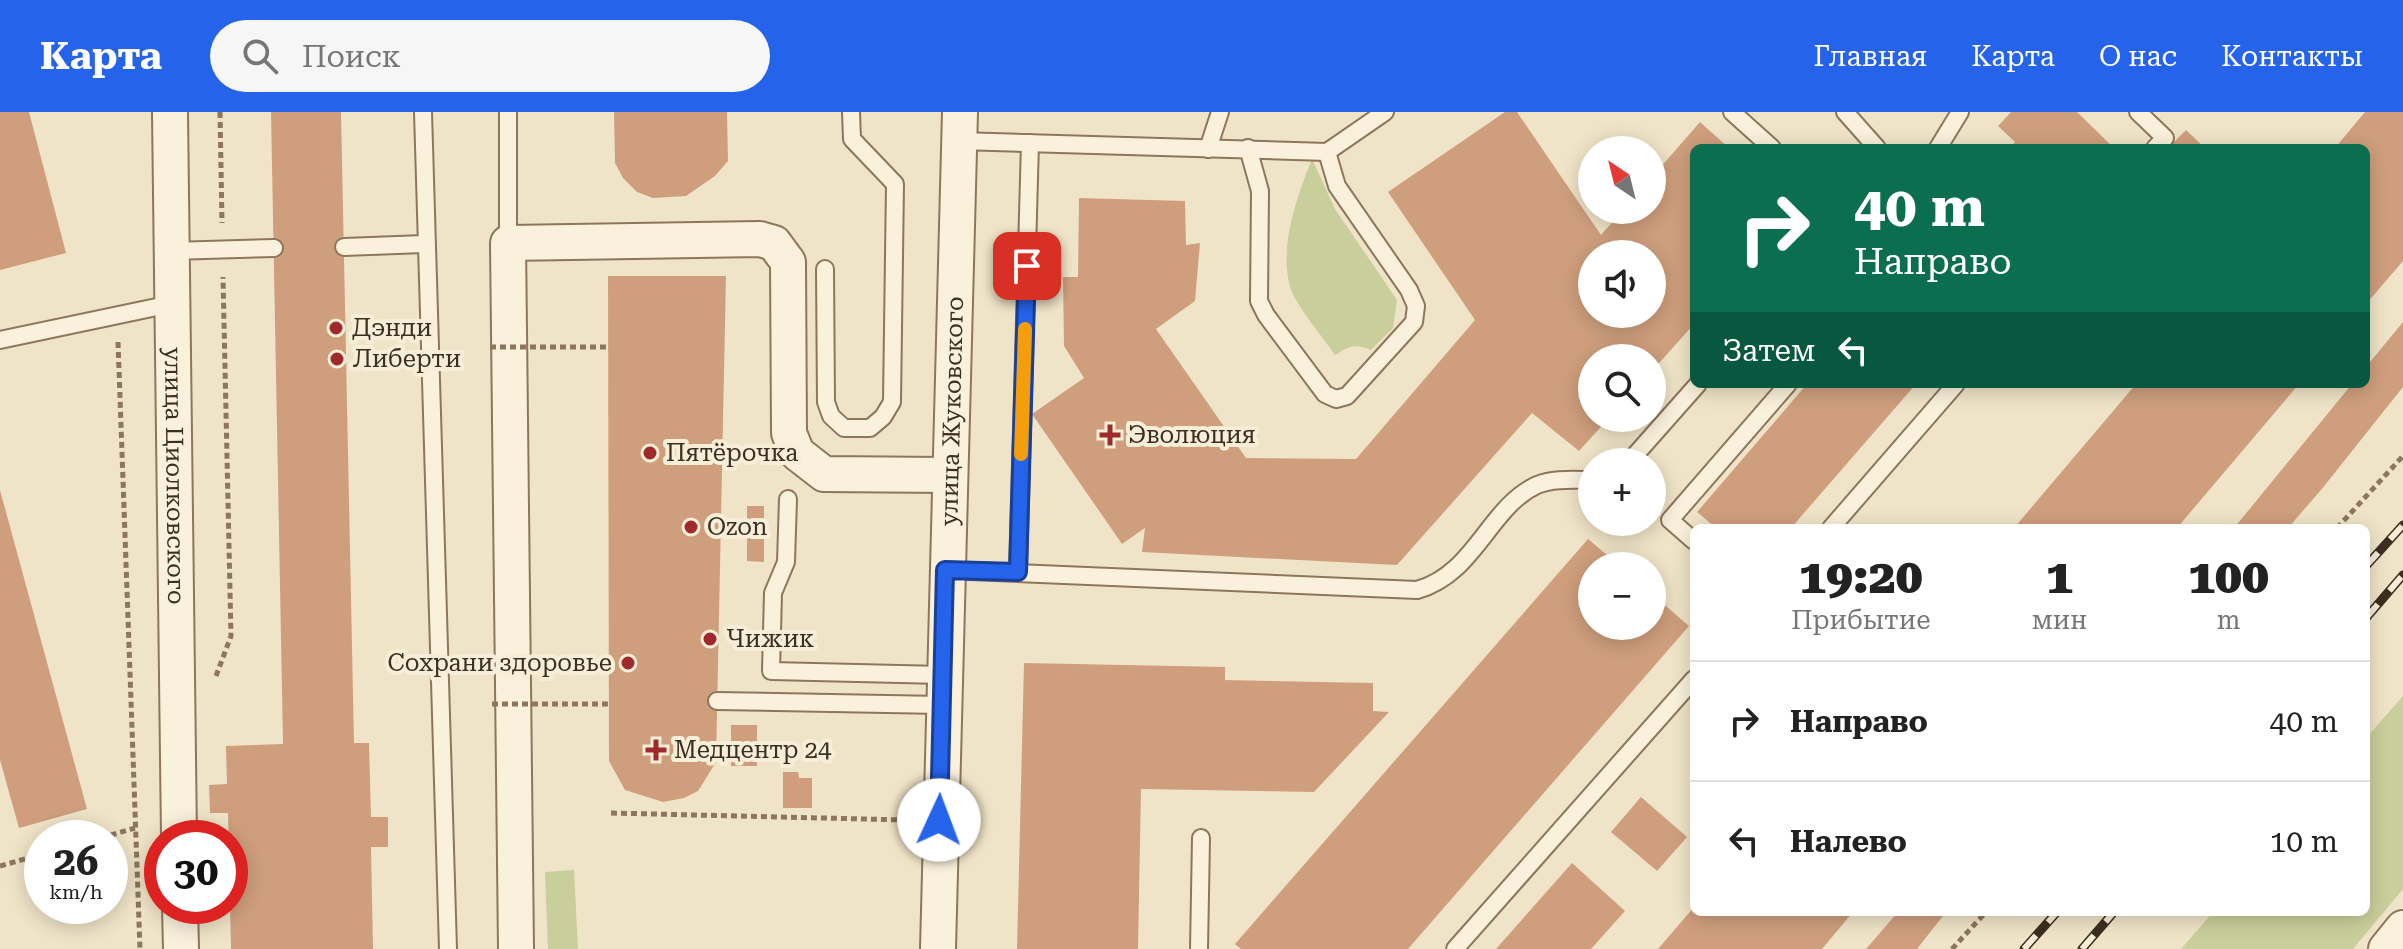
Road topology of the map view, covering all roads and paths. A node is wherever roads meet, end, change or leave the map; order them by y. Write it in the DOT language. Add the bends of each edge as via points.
graph roads {
  1 [pos="170,112"];
  2 [pos="220,112"];
  3 [pos="423,112"];
  4 [pos="508,112"];
  5 [pos="851,112"];
  6 [pos="1220,112"];
  7 [pos="1385,112"];
  8 [pos="1732,112"];
  9 [pos="1845,112"];
  10 [pos="1960,112"];
  11 [pos="2138,112"];
  12 [pos="959,126"];
  13 [pos="1030,143"];
  14 [pos="1768,144"];
  15 [pos="1873,144"];
  16 [pos="1940,144"];
  17 [pos="2159,144"];
  18 [pos="1248,148"];
  19 [pos="1208,149"];
  20 [pos="1327,152"];
  21 [pos="508,243"];
  22 [pos="424,244"];
  23 [pos="344,247"];
  24 [pos="274,248"];
  25 [pos="223,249"];
  26 [pos="171,251"];
  27 [pos="825,269"];
  28 [pos="171,304"];
  29 [pos="117,317"];
  30 [pos="0,340"];
  31 [pos="490,347"];
  32 [pos="608,347"];
  33 [pos="1694,388"];
  34 [pos="1785,388"];
  35 [pos="1953,388"];
  36 [pos="1641,448"];
  37 [pos="2403,456"];
  38 [pos="948,475"];
  39 [pos="1578,481"];
  40 [pos="788,499"];
  41 [pos="1834,524"];
  42 [pos="2341,524"];
  43 [pos="1690,538"];
  44 [pos="945,570"];
  45 [pos="1018,572"];
  46 [pos="214,680"];
  47 [pos="1690,684"];
  48 [pos="943,690"];
  49 [pos="717,701"];
  50 [pos="492,704"];
  51 [pos="609,704"];
  52 [pos="611,813"];
  53 [pos="179,820"];
  54 [pos="939,820"];
  55 [pos="1201,838"];
  56 [pos="24,859"];
  57 [pos="0,866"];
  58 [pos="1982,916"];
  59 [pos="180,924"];
  60 [pos="2403,928"];
  61 [pos="140,949"];
  62 [pos="181,949"];
  63 [pos="448,949"];
  64 [pos="516,949"];
  65 [pos="938,949"];
  66 [pos="1199,949"];
  67 [pos="1455,949"];
  68 [pos="1952,949"];
  69 [pos="2386,949"];
  1 -- 26 [label="street, улица Циолковского"];
  2 -- 25 [label="path"];
  3 -- 22 [label="lane"];
  4 -- 21 [label="lane"];
  5 -- 27 [label="lane" via="852,139 895,184 892,402 870,428 844,428 826,402"];
  6 -- 19 [label="lane"];
  7 -- 20 [label="lane"];
  8 -- 14 [label="lane"];
  9 -- 15 [label="lane"];
  10 -- 16 [label="lane"];
  11 -- 17 [label="lane" via="2165,138"];
  12 -- 13 [label="lane"];
  12 -- 38 [label="street, улица Жуковского"];
  13 -- 19 [label="lane"];
  13 -- 45 [label="lane"];
  18 -- 19 [label="lane"];
  18 -- 20 [label="lane"];
  18 -- 20 [label="lane" via="1260,191 1259,301 1325,394 1336,399 1347,396 1414,322 1416,306 1337,186"];
  21 -- 38 [label="street" via="774,243 788,262 789,433 797,453 824,474"];
  21 -- 64 [label="street"];
  22 -- 23 [label="lane"];
  22 -- 63 [label="lane"];
  24 -- 25 [label="lane"];
  25 -- 26 [label="lane"];
  25 -- 46 [label="path" via="231,636"];
  26 -- 28 [label="street, улица Циолковского"];
  28 -- 29 [label="lane"];
  28 -- 53 [label="street, улица Циолковского"];
  29 -- 30 [label="lane"];
  29 -- 61 [label="path"];
  31 -- 32 [label="path, bridge"];
  33 -- 36 [label="lane"];
  34 -- 43 [label="lane" via="1670,520"];
  35 -- 41 [label="lane"];
  37 -- 42 [label="path"];
  38 -- 44 [label="street, улица Жуковского"];
  39 -- 45 [label="lane" via="1537,484 1451,574 1417,590"];
  40 -- 48 [label="lane" via="786,562 773,593 771,671"];
  44 -- 45 [label="lane"];
  44 -- 48 [label="street, улица Жуковского"];
  47 -- 67 [label="lane"];
  48 -- 49 [label="lane"];
  48 -- 54 [label="street, улица Жуковского"];
  50 -- 51 [label="path, bridge"];
  52 -- 54 [label="path"];
  54 -- 65 [label="street, улица Жуковского"];
  55 -- 66 [label="lane"];
  56 -- 57 [label="path"];
  58 -- 68 [label="path"];
  59 -- 62 [label="street"];
  60 -- 69 [label="street"];
}
